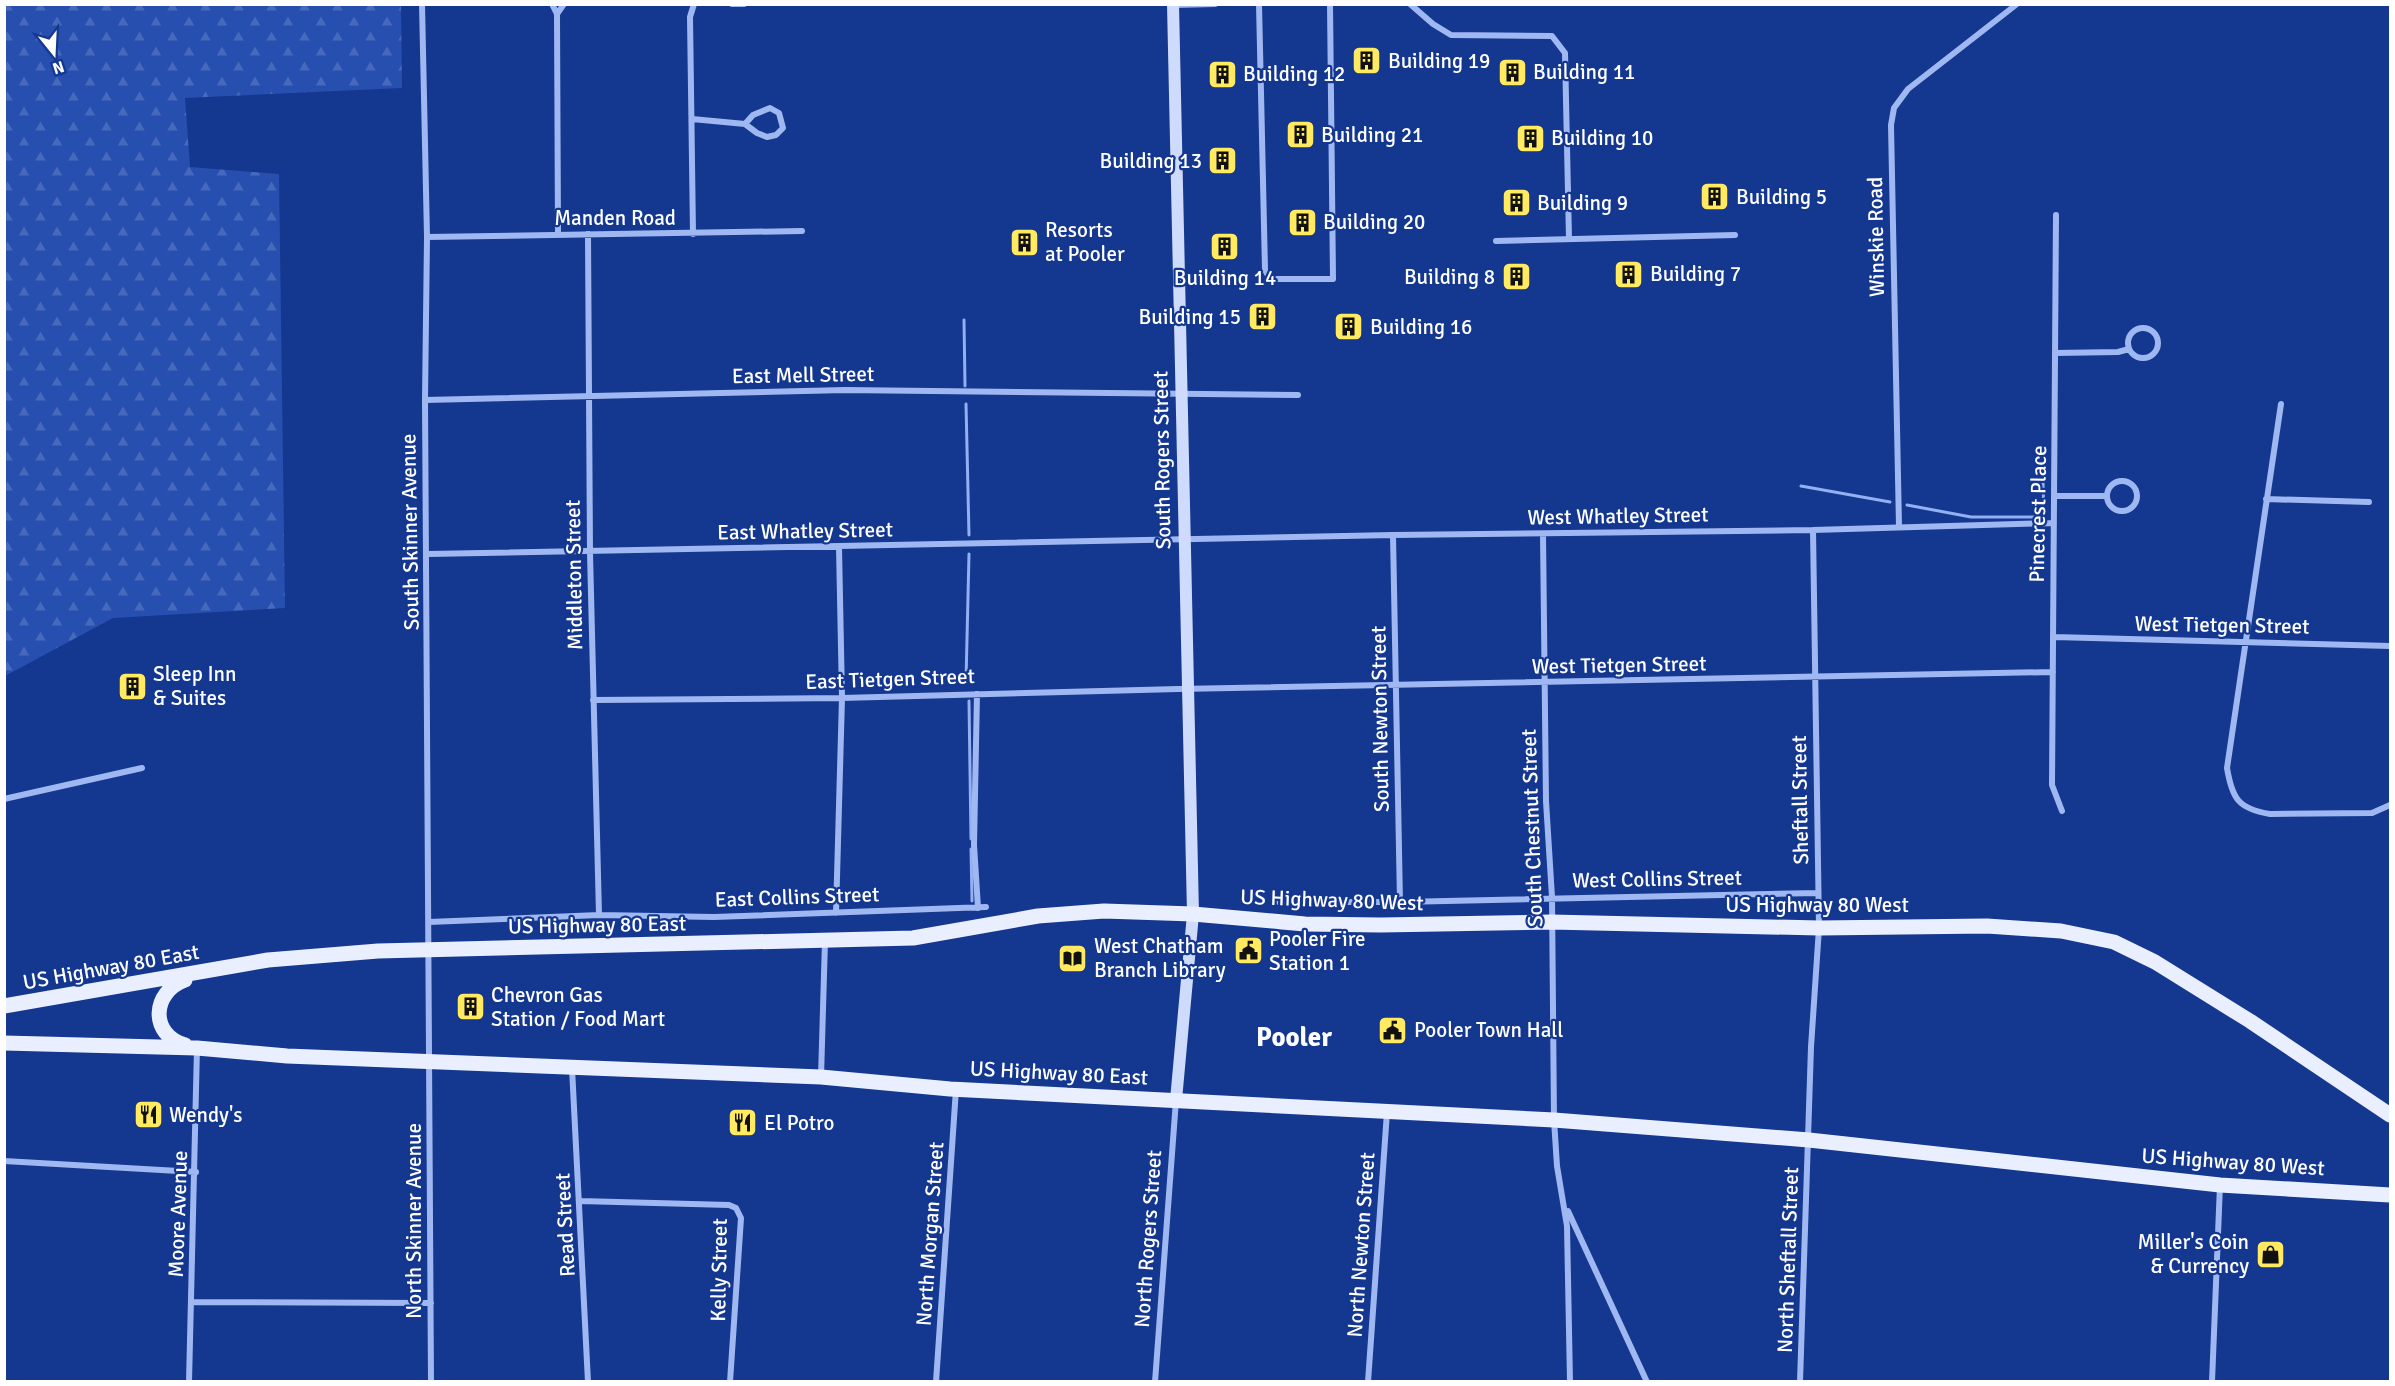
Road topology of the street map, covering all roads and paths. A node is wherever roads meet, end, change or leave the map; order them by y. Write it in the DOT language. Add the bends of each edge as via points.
graph roads {
  1 [pos="422,4"];
  2 [pos="552,4"];
  3 [pos="564,4"];
  4 [pos="694,4"];
  5 [pos="732,4"];
  6 [pos="744,4"];
  7 [pos="1215,4"];
  8 [pos="1258,4"];
  9 [pos="1330,4"];
  10 [pos="1410,4"];
  11 [pos="2017,4"];
  12 [pos="1173,5"];
  13 [pos="557,14"];
  14 [pos="692,119"];
  15 [pos="745,124"];
  16 [pos="2056,215"];
  17 [pos="802,231"];
  18 [pos="558,234"];
  19 [pos="588,234"];
  20 [pos="693,234"];
  21 [pos="1735,235"];
  22 [pos="427,237"];
  23 [pos="1569,239"];
  24 [pos="1496,241"];
  25 [pos="2129,349"];
  26 [pos="2055,353"];
  27 [pos="588,394"];
  28 [pos="1181,395"];
  29 [pos="1298,395"];
  30 [pos="425,400"];
  31 [pos="2281,404"];
  32 [pos="2055,496"];
  33 [pos="2107,496"];
  34 [pos="2266,500"];
  35 [pos="2369,502"];
  36 [pos="2054,523"];
  37 [pos="1899,527"];
  38 [pos="1813,530"];
  39 [pos="1543,534"];
  40 [pos="1393,535"];
  41 [pos="1183,541"];
  42 [pos="839,547"];
  43 [pos="590,553"];
  44 [pos="428,554"];
  45 [pos="2054,637"];
  46 [pos="2247,642"];
  47 [pos="2391,646"];
  48 [pos="2053,672"];
  49 [pos="1814,677"];
  50 [pos="1546,683"];
  51 [pos="1395,686"];
  52 [pos="1186,688"];
  53 [pos="977,693"];
  54 [pos="842,698"];
  55 [pos="593,700"];
  56 [pos="142,768"];
  57 [pos="4,799"];
  58 [pos="2391,805"];
  59 [pos="2062,811"];
  60 [pos="1818,892"];
  61 [pos="1552,897"];
  62 [pos="1279,902"];
  63 [pos="1400,902"];
  64 [pos="836,913"];
  65 [pos="1192,914"];
  66 [pos="599,915"];
  67 [pos="429,922"];
  68 [pos="1551,922"];
  69 [pos="1819,928"];
  70 [pos="825,941"];
  71 [pos="428,950"];
  72 [pos="213,970"];
  73 [pos="4,1006"];
  74 [pos="4,1043"];
  75 [pos="197,1048"];
  76 [pos="429,1060"];
  77 [pos="572,1067"];
  78 [pos="821,1077"];
  79 [pos="956,1089"];
  80 [pos="1176,1100"];
  81 [pos="1388,1111"];
  82 [pos="2391,1115"];
  83 [pos="1554,1120"];
  84 [pos="1809,1140"];
  85 [pos="4,1161"];
  86 [pos="196,1172"];
  87 [pos="2391,1182"];
  88 [pos="2220,1185"];
  89 [pos="1562,1193"];
  90 [pos="2372,1193"];
  91 [pos="2391,1195"];
  92 [pos="580,1201"];
  93 [pos="192,1302"];
  94 [pos="430,1303"];
  95 [pos="189,1382"];
  96 [pos="431,1382"];
  97 [pos="588,1382"];
  98 [pos="730,1382"];
  99 [pos="936,1382"];
  100 [pos="1155,1382"];
  101 [pos="1368,1382"];
  102 [pos="1570,1382"];
  103 [pos="1647,1382"];
  104 [pos="1800,1382"];
  105 [pos="2212,1382"];
  1 -- 22 [label="street, South Skinner Avenue"];
  2 -- 13 [label="street"];
  3 -- 13 [label="street"];
  4 -- 14 [label="street" via="690,16"];
  5 -- 6 [label="street"];
  7 -- 12 [label="street"];
  8 -- 9 [label="street" via="1265,270 1270,279 1333,279"];
  10 -- 23 [label="street" via="1451,34 1552,36 1560,42 1566,53"];
  11 -- 37 [label="street, Winskie Road" via="1908,89 1894,108 1891,125"];
  12 -- 28 [label="street, South Rogers Street"];
  13 -- 18 [label="street"];
  14 -- 15 [label="street"];
  14 -- 20 [label="street"];
  15 -- 15 [label="street" via="767,137 777,135 783,128 779,113 770,108 753,115"];
  16 -- 26 [label="street, Pinecrest Place"];
  17 -- 20 [label="street, Manden Road"];
  18 -- 19 [label="street, Manden Road"];
  18 -- 22 [label="street, Manden Road"];
  19 -- 20 [label="street, Manden Road"];
  19 -- 27 [label="street, Middleton Street"];
  21 -- 23 [label="street"];
  22 -- 30 [label="street, South Skinner Avenue"];
  23 -- 24 [label="street"];
  25 -- 25 [label="street" via="2136,356 2146,357 2155,352 2157,338 2150,330 2137,330 2129,340"];
  25 -- 26 [label="street"];
  26 -- 32 [label="street, Pinecrest Place"];
  27 -- 28 [label="street, East Mell Street" via="854,390"];
  27 -- 30 [label="street, East Mell Street"];
  27 -- 43 [label="street, Middleton Street"];
  28 -- 29 [label="street, East Mell Street"];
  28 -- 41 [label="street, South Rogers Street"];
  30 -- 44 [label="street, South Skinner Avenue"];
  31 -- 34 [label="street"];
  32 -- 33 [label="street"];
  32 -- 36 [label="street, Pinecrest Place"];
  33 -- 33 [label="street" via="2113,508 2123,510 2135,503 2136,493 2132,485 2118,481 2110,486"];
  34 -- 35 [label="street"];
  34 -- 46 [label="street"];
  36 -- 37 [label="street, West Whatley Street"];
  36 -- 45 [label="street, Pinecrest Place"];
  37 -- 38 [label="street, West Whatley Street"];
  38 -- 39 [label="street, West Whatley Street"];
  38 -- 49 [label="street, Sheftall Street"];
  39 -- 40 [label="street, West Whatley Street"];
  39 -- 50 [label="street, South Chestnut Street"];
  40 -- 41 [label="street, West Whatley Street"];
  40 -- 51 [label="street, South Newton Street"];
  41 -- 42 [label="street, East Whatley Street"];
  41 -- 52 [label="street, South Rogers Street"];
  42 -- 43 [label="street, East Whatley Street"];
  42 -- 54 [label="street"];
  43 -- 44 [label="street, East Whatley Street"];
  43 -- 55 [label="street, Middleton Street"];
  44 -- 67 [label="street, South Skinner Avenue"];
  45 -- 46 [label="street, West Tietgen Street"];
  45 -- 48 [label="street, Pinecrest Place"];
  46 -- 47 [label="street, West Tietgen Street"];
  46 -- 58 [label="street" via="2227,768 2230,789 2240,804 2253,811 2280,814 2372,813"];
  48 -- 49 [label="street, West Tietgen Street"];
  48 -- 59 [label="street, Pinecrest Place" via="2052,785"];
  49 -- 50 [label="street, West Tietgen Street"];
  49 -- 60 [label="street, Sheftall Street"];
  50 -- 51 [label="street, West Tietgen Street"];
  50 -- 61 [label="street, South Chestnut Street" via="1546,801"];
  51 -- 52 [label="street, West Tietgen Street"];
  51 -- 63 [label="street, South Newton Street"];
  52 -- 53 [label="street, East Tietgen Street"];
  52 -- 65 [label="street, South Rogers Street"];
  53 -- 54 [label="street, East Tietgen Street"];
  53 -- 64 [label="street, East Collins Street" via="974,845 982,907"];
  54 -- 55 [label="street, East Tietgen Street"];
  54 -- 64 [label="street"];
  55 -- 66 [label="street, Middleton Street"];
  56 -- 57 [label="street"];
  60 -- 61 [label="street, West Collins Street"];
  60 -- 69 [label="street, Sheftall Street"];
  61 -- 63 [label="street, West Collins Street"];
  61 -- 68 [label="street, South Chestnut Street"];
  62 -- 63 [label="street, West Collins Street"];
  64 -- 66 [label="street, East Collins Street"];
  65 -- 68 [label="main road, US Highway 80 West" via="1305,924"];
  65 -- 70 [label="main road, US Highway 80 East" via="1104,911 1038,916 913,938"];
  65 -- 80 [label="street, South Rogers Street"];
  66 -- 67 [label="street, East Collins Street"];
  67 -- 71 [label="street, South Skinner Avenue"];
  68 -- 69 [label="main road, US Highway 80 West"];
  68 -- 83 [label="street, South Chestnut Street"];
  69 -- 82 [label="main road, US Highway 80 West" via="1987,926 2061,931 2114,942 2169,970"];
  69 -- 84 [label="street, Sheftall Street"];
  70 -- 71 [label="main road, US Highway 80 East"];
  70 -- 78 [label="street"];
  71 -- 72 [label="main road, US Highway 80 East" via="268,960"];
  71 -- 76 [label="street, South Skinner Avenue"];
  72 -- 73 [label="main road, US Highway 80 East"];
  72 -- 75 [label="main road" via="173,984 160,1002 160,1018 168,1036"];
  74 -- 75 [label="main road, US Highway 80 East"];
  75 -- 76 [label="main road, US Highway 80 East" via="287,1056"];
  75 -- 86 [label="street, Moore Avenue"];
  76 -- 77 [label="main road, US Highway 80 East"];
  76 -- 94 [label="street, North Skinner Avenue"];
  77 -- 78 [label="main road, US Highway 80 East"];
  77 -- 92 [label="street, Read Street"];
  78 -- 79 [label="main road, US Highway 80 East"];
  79 -- 80 [label="main road, US Highway 80 East"];
  79 -- 99 [label="street, North Morgan Street"];
  80 -- 81 [label="main road, US Highway 80 West"];
  80 -- 100 [label="street, North Rogers Street"];
  81 -- 83 [label="main road, US Highway 80 West"];
  81 -- 101 [label="street, North Newton Street"];
  83 -- 84 [label="main road, US Highway 80 West"];
  83 -- 89 [label="street, South Chestnut Street"];
  84 -- 88 [label="main road, US Highway 80 West"];
  84 -- 104 [label="street, North Sheftall Street"];
  85 -- 86 [label="street"];
  86 -- 93 [label="street, Moore Avenue"];
  87 -- 90 [label="main road"];
  88 -- 90 [label="main road, US Highway 80 West"];
  88 -- 105 [label="street"];
  89 -- 102 [label="street" via="1567,1235"];
  89 -- 103 [label="street"];
  90 -- 91 [label="main road, US Highway 80 West"];
  92 -- 97 [label="street, Read Street"];
  92 -- 98 [label="street, Kelly Street" via="693,1203 736,1208 741,1218"];
  93 -- 94 [label="street"];
  93 -- 95 [label="street, Moore Avenue"];
  94 -- 96 [label="street, North Skinner Avenue"];
}
